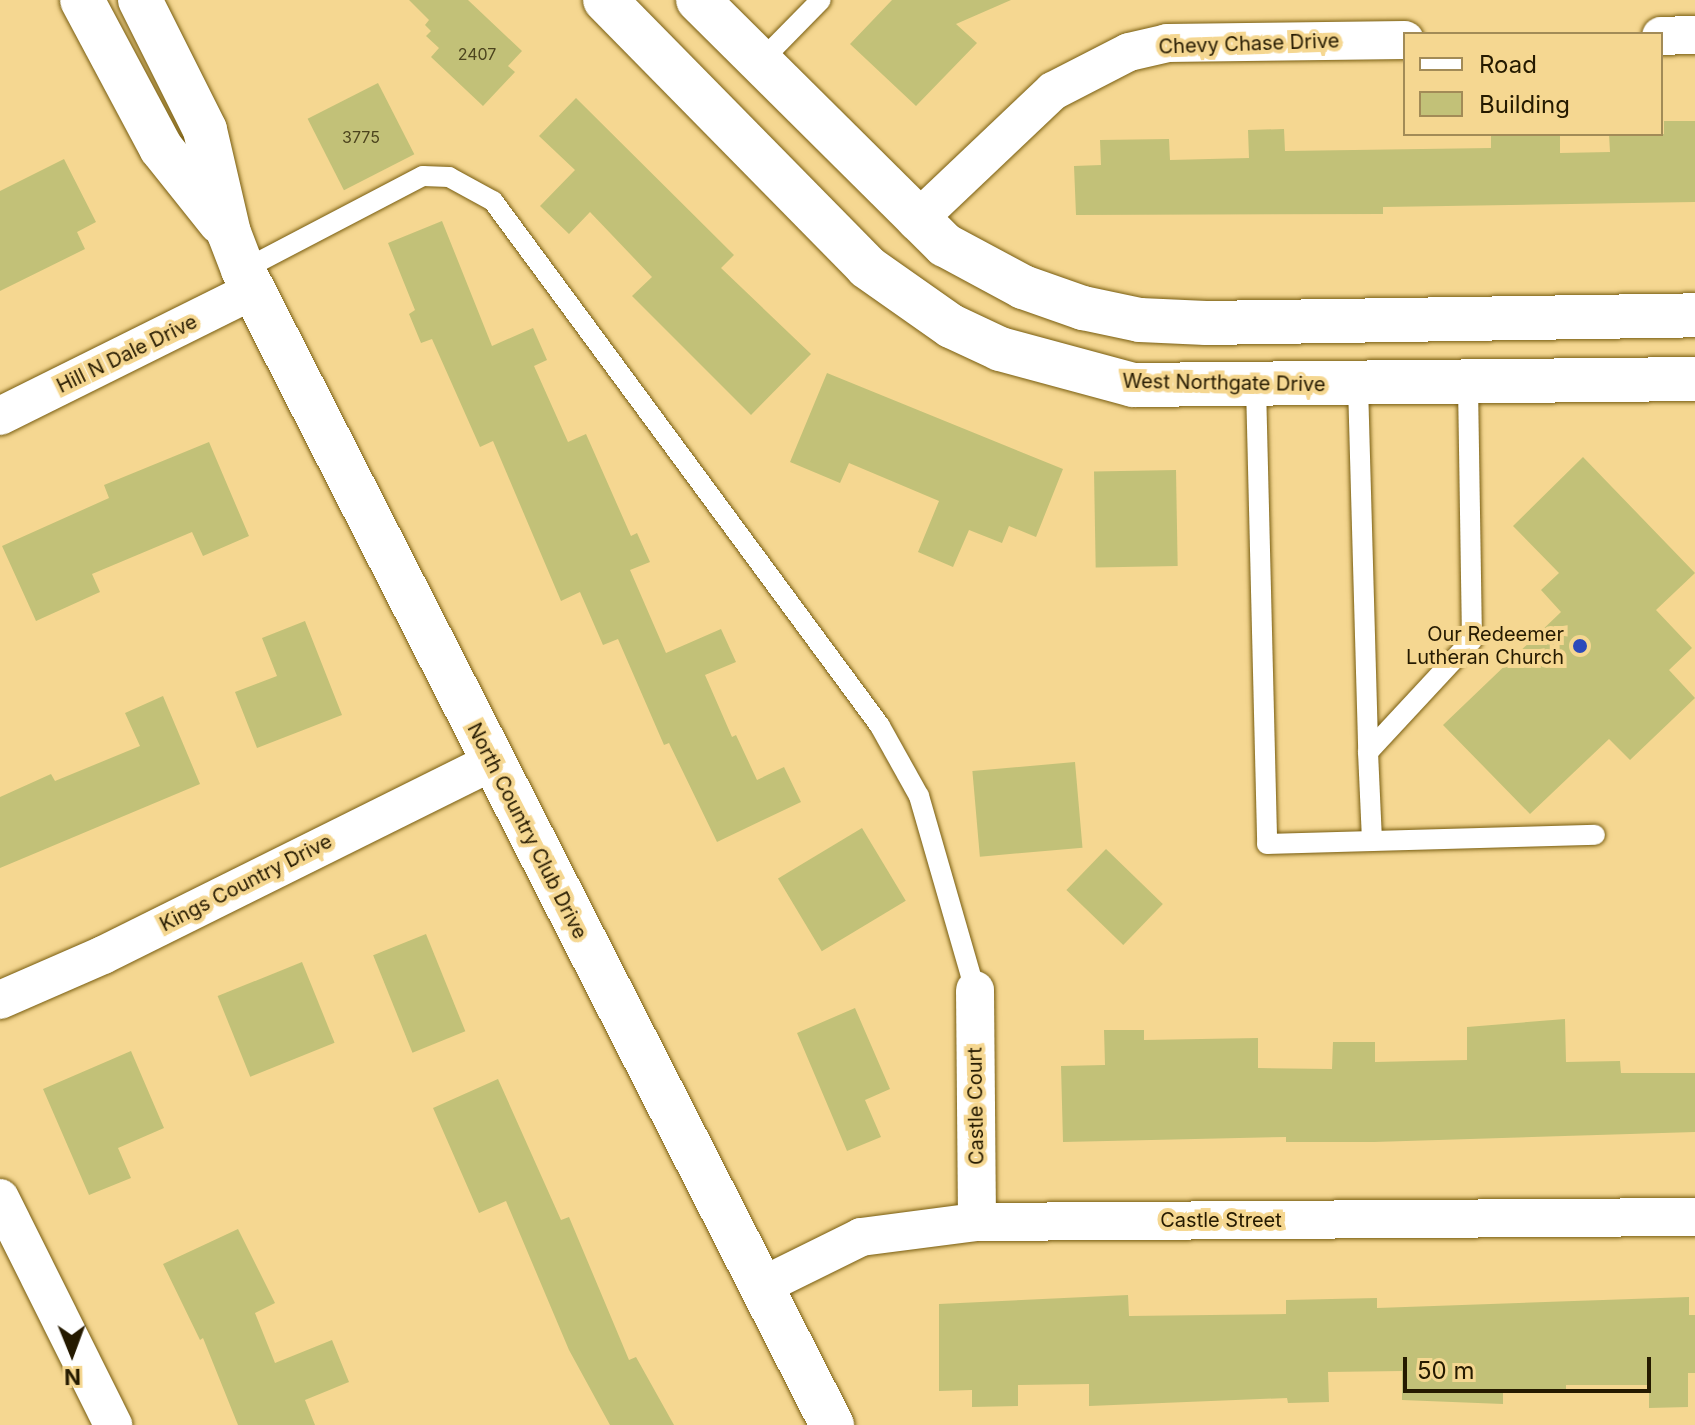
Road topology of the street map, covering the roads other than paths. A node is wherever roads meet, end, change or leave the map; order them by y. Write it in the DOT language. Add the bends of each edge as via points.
graph roads {
  1 [pos="82,0"];
  2 [pos="140,0"];
  3 [pos="605,0"];
  4 [pos="698,0"];
  5 [pos="821,0"];
  6 [pos="1695,35"];
  7 [pos="1663,36"];
  8 [pos="1403,40"];
  9 [pos="759,63"];
  10 [pos="916,221"];
  11 [pos="242,265"];
  12 [pos="1695,315"];
  13 [pos="1280,322"];
  14 [pos="1695,379"];
  15 [pos="1468,383"];
  16 [pos="1358,385"];
  17 [pos="1270,386"];
  18 [pos="0,416"];
  19 [pos="1368,752"];
  20 [pos="491,762"];
  21 [pos="1595,835"];
  22 [pos="1372,841"];
  23 [pos="975,990"];
  24 [pos="0,1000"];
  25 [pos="0,1198"];
  26 [pos="1695,1217"];
  27 [pos="977,1222"];
  28 [pos="760,1287"];
  29 [pos="113,1425"];
  30 [pos="832,1425"];
  1 -- 11 [label="main road, North Country Club Drive" via="161,148"];
  2 -- 11 [label="main road, North Country Club Drive" via="205,130"];
  3 -- 17 [label="main road, West Northgate Drive" via="867,267 951,326 1047,364 1133,385"];
  4 -- 9 [label="main road"];
  5 -- 9 [label="lane"];
  6 -- 7 [label="street"];
  8 -- 10 [label="street, Chevy Chase Drive" via="1167,43 1129,52 1053,91"];
  9 -- 10 [label="main road"];
  10 -- 13 [label="main road" via="975,264 1083,308 1140,320"];
  11 -- 18 [label="street, Hill N Dale Drive"];
  11 -- 20 [label="main road, North Country Club Drive"];
  11 -- 23 [label="lane" via="423,176 449,177 493,201 880,726 919,796"];
  12 -- 13 [label="main road"];
  13 -- 17 [label="main road"];
  14 -- 15 [label="main road, West Northgate Drive"];
  15 -- 16 [label="main road, West Northgate Drive"];
  15 -- 19 [label="lane" via="1472,640"];
  16 -- 17 [label="main road, West Northgate Drive"];
  16 -- 19 [label="lane"];
  17 -- 22 [label="lane" via="1267,844"];
  19 -- 22 [label="lane"];
  20 -- 24 [label="street, Kings Country Drive" via="103,955"];
  20 -- 28 [label="main road, North Country Club Drive"];
  21 -- 22 [label="lane"];
  23 -- 27 [label="street, Castle Court"];
  25 -- 29 [label="street"];
  26 -- 27 [label="street, Castle Street"];
  27 -- 28 [label="street, Castle Street" via="861,1237"];
  28 -- 30 [label="main road, North Country Club Drive"];
}
